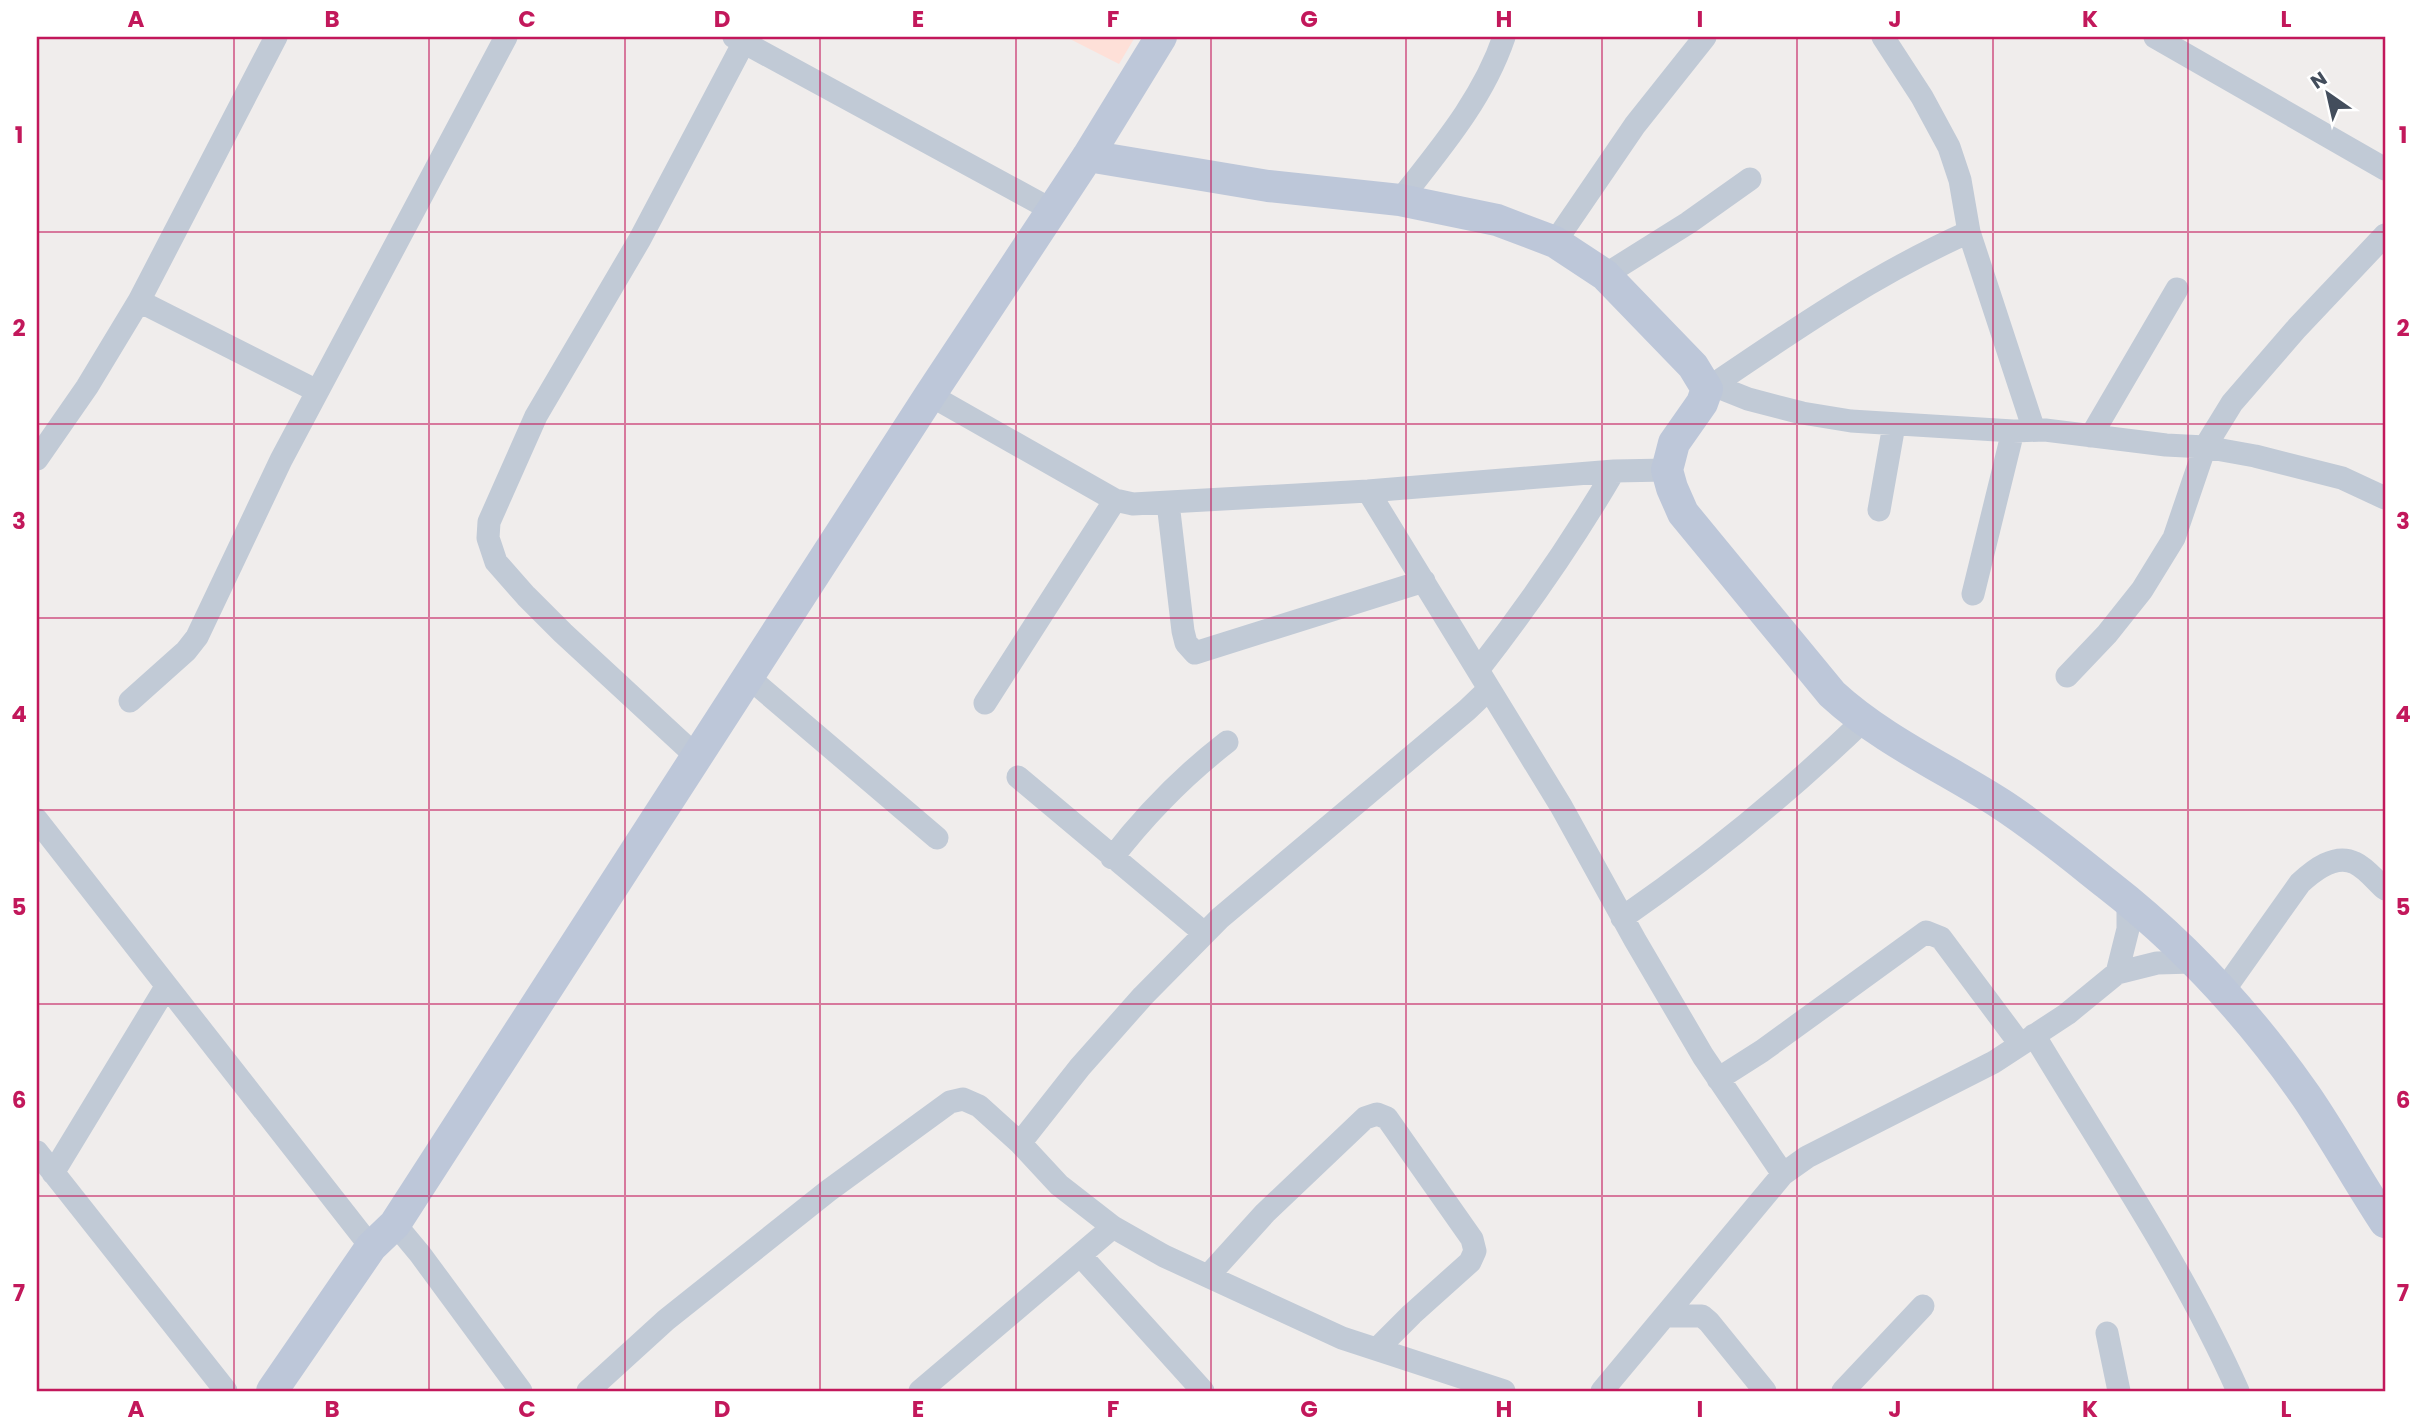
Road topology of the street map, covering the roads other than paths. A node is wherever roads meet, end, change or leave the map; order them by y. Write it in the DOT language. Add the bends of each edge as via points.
graph roads {
  1 [pos="276,37"];
  2 [pos="506,37"];
  3 [pos="1161,37"];
  4 [pos="1504,37"];
  5 [pos="1705,37"];
  6 [pos="2155,37"];
  7 [pos="739,39"];
  8 [pos="1894,41"];
  9 [pos="1088,156"];
  10 [pos="2385,169"];
  11 [pos="1750,179"];
  12 [pos="1400,200"];
  13 [pos="1052,210"];
  14 [pos="1969,232"];
  15 [pos="2385,235"];
  16 [pos="1555,242"];
  17 [pos="1605,275"];
  18 [pos="2177,289"];
  19 [pos="139,301"];
  20 [pos="1710,387"];
  21 [pos="317,391"];
  22 [pos="930,395"];
  23 [pos="1894,425"];
  24 [pos="2024,430"];
  25 [pos="2091,436"];
  26 [pos="2205,447"];
  27 [pos="39,448"];
  28 [pos="1667,470"];
  29 [pos="1614,471"];
  30 [pos="1368,491"];
  31 [pos="2385,498"];
  32 [pos="1115,500"];
  33 [pos="1168,503"];
  34 [pos="1879,510"];
  35 [pos="1424,581"];
  36 [pos="1973,594"];
  37 [pos="747,676"];
  38 [pos="2067,676"];
  39 [pos="1483,680"];
  40 [pos="130,701"];
  41 [pos="985,703"];
  42 [pos="1864,720"];
  43 [pos="1227,742"];
  44 [pos="696,756"];
  45 [pos="1018,777"];
  46 [pos="37,820"];
  47 [pos="937,838"];
  48 [pos="1112,858"];
  49 [pos="2385,889"];
  50 [pos="2128,901"];
  51 [pos="1622,918"];
  52 [pos="1204,933"];
  53 [pos="2194,962"];
  54 [pos="2116,973"];
  55 [pos="166,986"];
  56 [pos="2222,993"];
  57 [pos="2027,1040"];
  58 [pos="1718,1079"];
  59 [pos="1020,1143"];
  60 [pos="37,1153"];
  61 [pos="53,1173"];
  62 [pos="1783,1174"];
  63 [pos="2385,1222"];
  64 [pos="395,1224"];
  65 [pos="1113,1227"];
  66 [pos="371,1247"];
  67 [pos="1081,1256"];
  68 [pos="1208,1276"];
  69 [pos="1923,1306"];
  70 [pos="1666,1316"];
  71 [pos="2107,1333"];
  72 [pos="1377,1349"];
  73 [pos="226,1391"];
  74 [pos="272,1391"];
  75 [pos="520,1391"];
  76 [pos="587,1391"];
  77 [pos="920,1391"];
  78 [pos="1203,1391"];
  79 [pos="1504,1391"];
  80 [pos="1602,1391"];
  81 [pos="1765,1391"];
  82 [pos="1843,1391"];
  83 [pos="2119,1391"];
  84 [pos="2238,1391"];
  1 -- 19 [label="street"];
  2 -- 21 [label="street"];
  3 -- 9 [label="street"];
  4 -- 12 [label="street" via="1463,120"];
  5 -- 16 [label="street" via="1635,125"];
  6 -- 10 [label="street"];
  7 -- 13 [label="street"];
  7 -- 44 [label="street" via="640,239 536,416 489,522 488,538 496,562 526,596"];
  8 -- 14 [label="street" via="1949,147"];
  9 -- 12 [label="street" via="1268,186"];
  9 -- 13 [label="street"];
  11 -- 17 [label="street"];
  12 -- 16 [label="street" via="1497,220"];
  13 -- 22 [label="street"];
  14 -- 20 [label="street" via="1896,268"];
  14 -- 24 [label="street"];
  15 -- 26 [label="street" via="2240,393"];
  16 -- 17 [label="street"];
  17 -- 20 [label="street"];
  18 -- 25 [label="street"];
  19 -- 21 [label="street"];
  19 -- 27 [label="street" via="87,387"];
  20 -- 23 [label="street" via="1802,413"];
  20 -- 28 [label="street" via="1674,443"];
  21 -- 40 [label="street" via="197,637"];
  22 -- 32 [label="street"];
  22 -- 37 [label="street"];
  23 -- 24 [label="street"];
  23 -- 34 [label="street"];
  24 -- 25 [label="street"];
  24 -- 36 [label="street"];
  25 -- 26 [label="street"];
  26 -- 31 [label="street" via="2342,478"];
  26 -- 38 [label="street" via="2174,538 2142,590"];
  28 -- 29 [label="street"];
  28 -- 42 [label="street" via="1683,513 1832,694"];
  29 -- 30 [label="street"];
  29 -- 39 [label="street"];
  30 -- 33 [label="street"];
  30 -- 35 [label="street"];
  32 -- 33 [label="street"];
  32 -- 41 [label="street"];
  33 -- 35 [label="street" via="1183,631 1195,653"];
  35 -- 39 [label="street"];
  37 -- 44 [label="street"];
  37 -- 47 [label="street"];
  39 -- 51 [label="street" via="1561,806"];
  39 -- 52 [label="street" via="1467,710"];
  42 -- 50 [label="street" via="2001,805"];
  42 -- 51 [label="street" via="1731,839"];
  43 -- 48 [label="street" via="1171,789"];
  44 -- 64 [label="street"];
  45 -- 48 [label="street"];
  46 -- 55 [label="street"];
  48 -- 52 [label="street"];
  49 -- 56 [label="street" via="2356,863 2345,860 2312,872"];
  50 -- 53 [label="street"];
  50 -- 54 [label="street" via="2128,929"];
  51 -- 58 [label="street"];
  52 -- 59 [label="street" via="1080,1067"];
  53 -- 54 [label="street" via="2157,963"];
  53 -- 56 [label="street"];
  54 -- 57 [label="street"];
  55 -- 61 [label="street"];
  55 -- 66 [label="street"];
  56 -- 63 [label="street" via="2307,1097"];
  57 -- 58 [label="street" via="1941,938 1926,932"];
  57 -- 62 [label="street"];
  57 -- 84 [label="street" via="2158,1241"];
  58 -- 62 [label="street"];
  59 -- 65 [label="street" via="1059,1185"];
  59 -- 76 [label="street" via="979,1106 964,1098 950,1102 828,1191 666,1320"];
  60 -- 61 [label="street"];
  61 -- 73 [label="street"];
  62 -- 70 [label="street"];
  64 -- 66 [label="street"];
  64 -- 75 [label="street"];
  65 -- 67 [label="street"];
  65 -- 68 [label="street"];
  66 -- 74 [label="street"];
  67 -- 77 [label="street"];
  67 -- 78 [label="street"];
  68 -- 72 [label="street" via="1342,1338"];
  68 -- 72 [label="street" via="1265,1213 1365,1118 1377,1114 1387,1118 1472,1239 1475,1251 1470,1262"];
  69 -- 82 [label="street"];
  70 -- 80 [label="street"];
  70 -- 81 [label="street" via="1702,1316 1709,1321"];
  71 -- 83 [label="street"];
  72 -- 79 [label="street"];
}
